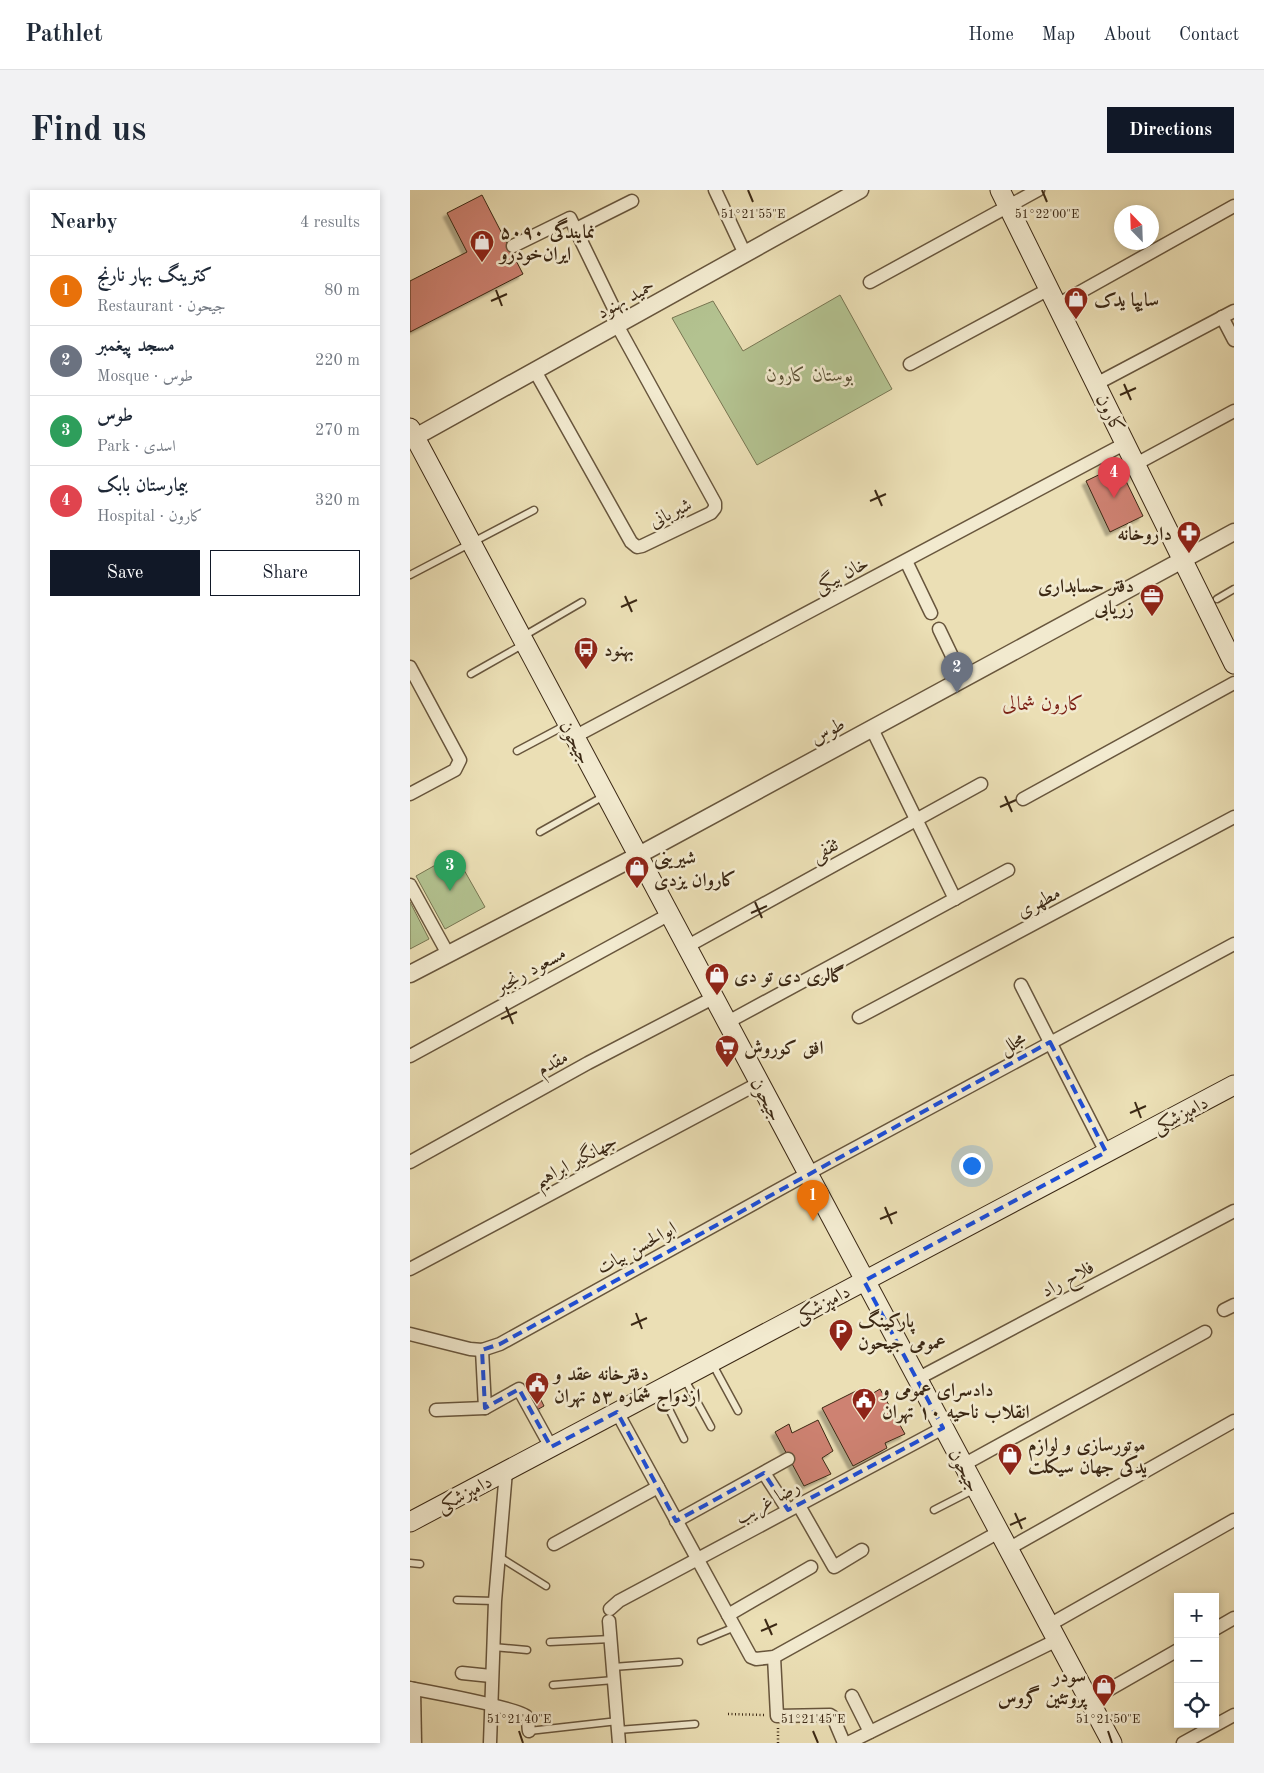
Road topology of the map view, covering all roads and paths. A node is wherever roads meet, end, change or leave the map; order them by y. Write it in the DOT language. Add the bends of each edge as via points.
graph roads {
  1 [pos="715,190"];
  2 [pos="860,190"];
  3 [pos="1038,190"];
  4 [pos="1004,198"];
  5 [pos="632,201"];
  6 [pos="1234,206"];
  7 [pos="576,230"];
  8 [pos="513,246"];
  9 [pos="745,254"];
  10 [pos="870,282"];
  11 [pos="1053,297"];
  12 [pos="1234,311"];
  13 [pos="1222,317"];
  14 [pos="619,324"];
  15 [pos="1234,340"];
  16 [pos="910,364"];
  17 [pos="535,371"];
  18 [pos="1096,384"];
  19 [pos="1234,411"];
  20 [pos="412,436"];
  21 [pos="1126,443"];
  22 [pos="1136,464"];
  23 [pos="534,510"];
  24 [pos="1234,532"];
  25 [pos="471,543"];
  26 [pos="906,560"];
  27 [pos="1183,560"];
  28 [pos="410,575"];
  29 [pos="1234,589"];
  30 [pos="1217,599"];
  31 [pos="582,602"];
  32 [pos="931,613"];
  33 [pos="939,629"];
  34 [pos="522,641"];
  35 [pos="1234,664"];
  36 [pos="410,667"];
  37 [pos="471,674"];
  38 [pos="963,679"];
  39 [pos="1234,683"];
  40 [pos="872,729"];
  41 [pos="570,730"];
  42 [pos="516,751"];
  43 [pos="981,784"];
  44 [pos="410,794"];
  45 [pos="605,795"];
  46 [pos="1023,800"];
  47 [pos="1234,817"];
  48 [pos="916,819"];
  49 [pos="540,832"];
  50 [pos="637,856"];
  51 [pos="1008,870"];
  52 [pos="410,885"];
  53 [pos="955,899"];
  54 [pos="668,915"];
  55 [pos="1234,944"];
  56 [pos="686,947"];
  57 [pos="448,954"];
  58 [pos="410,974"];
  59 [pos="1021,985"];
  60 [pos="713,998"];
  61 [pos="859,1017"];
  62 [pos="726,1023"];
  63 [pos="1050,1042"];
  64 [pos="410,1056"];
  65 [pos="758,1083"];
  66 [pos="1234,1085"];
  67 [pos="1106,1152"];
  68 [pos="410,1162"];
  69 [pos="807,1174"];
  70 [pos="1234,1211"];
  71 [pos="410,1269"];
  72 [pos="864,1281"];
  73 [pos="1205,1332"];
  74 [pos="410,1334"];
  75 [pos="482,1350"];
  76 [pos="712,1362"];
  77 [pos="683,1377"];
  78 [pos="917,1379"];
  79 [pos="659,1390"];
  80 [pos="485,1408"];
  81 [pos="436,1410"];
  82 [pos="738,1411"];
  83 [pos="617,1412"];
  84 [pos="1234,1421"];
  85 [pos="711,1427"];
  86 [pos="943,1428"];
  87 [pos="684,1439"];
  88 [pos="551,1447"];
  89 [pos="788,1459"];
  90 [pos="963,1465"];
  91 [pos="506,1471"];
  92 [pos="764,1473"];
  93 [pos="658,1487"];
  94 [pos="976,1488"];
  95 [pos="793,1507"];
  96 [pos="934,1510"];
  97 [pos="1234,1520"];
  98 [pos="676,1521"];
  99 [pos="410,1522"];
  100 [pos="999,1532"];
  101 [pos="554,1544"];
  102 [pos="1008,1549"];
  103 [pos="862,1550"];
  104 [pos="498,1556"];
  105 [pos="698,1560"];
  106 [pos="410,1563"];
  107 [pos="420,1564"];
  108 [pos="811,1567"];
  109 [pos="546,1586"];
  110 [pos="457,1600"];
  111 [pos="495,1601"];
  112 [pos="728,1615"];
  113 [pos="1234,1618"];
  114 [pos="735,1627"];
  115 [pos="1219,1627"];
  116 [pos="1053,1633"];
  117 [pos="610,1639"];
  118 [pos="701,1641"];
  119 [pos="550,1642"];
  120 [pos="493,1647"];
  121 [pos="527,1650"];
  122 [pos="1174,1652"];
  123 [pos="774,1657"];
  124 [pos="679,1662"];
  125 [pos="462,1673"];
  126 [pos="613,1673"];
  127 [pos="491,1676"];
  128 [pos="553,1685"];
  129 [pos="412,1688"];
  130 [pos="852,1696"];
  131 [pos="1089,1701"];
  132 [pos="491,1704"];
  133 [pos="728,1714"];
  134 [pos="1234,1715"];
  135 [pos="777,1716"];
  136 [pos="695,1724"];
  137 [pos="529,1731"];
  138 [pos="618,1731"];
  139 [pos="870,1732"];
  140 [pos="1110,1742"];
  141 [pos="415,1743"];
  142 [pos="490,1743"];
  143 [pos="846,1743"];
  144 [pos="1183,1743"];
  1 -- 9 [label="street"];
  2 -- 9 [label="street, حمید بهنود"];
  3 -- 4 [label="street"];
  4 -- 10 [label="street"];
  4 -- 11 [label="main road, کارون"];
  5 -- 7 [label="street"];
  6 -- 11 [label="street"];
  7 -- 8 [label="street" via="570,218"];
  7 -- 14 [label="street"];
  9 -- 14 [label="street, حمید بهنود"];
  11 -- 16 [label="street"];
  11 -- 18 [label="main road, کارون"];
  12 -- 13 [label="street"];
  13 -- 15 [label="street"];
  13 -- 18 [label="street"];
  14 -- 17 [label="street, حمید بهنود"];
  14 -- 17 [label="street, شیربانی" via="715,503 711,513 637,547 631,542"];
  17 -- 20 [label="street, حمید بهنود"];
  18 -- 21 [label="main road, کارون"];
  19 -- 22 [label="street"];
  20 -- 25 [label="main road, جیحون"];
  21 -- 22 [label="main road, کارون"];
  21 -- 26 [label="street, خان بیگی"];
  22 -- 27 [label="main road, کارون"];
  23 -- 25 [label="lane"];
  24 -- 27 [label="street, طوس"];
  25 -- 28 [label="lane"];
  25 -- 34 [label="main road, جیحون"];
  26 -- 32 [label="street"];
  26 -- 41 [label="street, خان بیگی"];
  27 -- 35 [label="main road, کارون"];
  27 -- 38 [label="street, طوس"];
  29 -- 30 [label="lane"];
  31 -- 34 [label="lane"];
  33 -- 38 [label="street"];
  34 -- 37 [label="lane"];
  34 -- 41 [label="main road, جیحون"];
  36 -- 44 [label="street" via="460,760 455,770"];
  38 -- 40 [label="street, طوس"];
  39 -- 46 [label="street"];
  40 -- 48 [label="street"];
  40 -- 50 [label="street, طوس"];
  41 -- 42 [label="lane"];
  41 -- 45 [label="main road, جیحون"];
  43 -- 48 [label="street, ثقفی"];
  45 -- 49 [label="lane"];
  45 -- 50 [label="main road, جیحون"];
  47 -- 61 [label="street, مطهری"];
  48 -- 53 [label="street"];
  48 -- 56 [label="street, ثقفی"];
  50 -- 54 [label="main road, جیحون"];
  50 -- 57 [label="street, طوس"];
  51 -- 53 [label="street"];
  52 -- 57 [label="street"];
  53 -- 62 [label="street"];
  54 -- 56 [label="main road, جیحون"];
  54 -- 64 [label="street, مسعود رنجبر"];
  55 -- 63 [label="street, مجلل"];
  56 -- 60 [label="main road, جیحون"];
  57 -- 58 [label="street, طوس"];
  59 -- 63 [label="street"];
  60 -- 62 [label="main road, جیحون"];
  60 -- 68 [label="street, مقدم"];
  62 -- 65 [label="main road, جیحون"];
  63 -- 67 [label="street"];
  63 -- 69 [label="street, مجلل"];
  65 -- 69 [label="main road, جیحون"];
  65 -- 71 [label="street, جهانگیر ابراهیم"];
  66 -- 67 [label="main road, دامپزشکی"];
  67 -- 72 [label="main road, دامپزشکی"];
  69 -- 72 [label="main road, جیحون"];
  69 -- 75 [label="street, ابوالحسن بیات" via="500,1344"];
  70 -- 78 [label="street, فلاح راد"];
  72 -- 76 [label="main road, دامپزشکی"];
  72 -- 78 [label="main road, جیحون"];
  73 -- 90 [label="street"];
  74 -- 75 [label="street"];
  75 -- 80 [label="street"];
  76 -- 77 [label="main road, دامپزشکی"];
  76 -- 82 [label="lane"];
  77 -- 79 [label="main road, دامپزشکی"];
  77 -- 85 [label="lane"];
  78 -- 86 [label="main road, جیحون"];
  79 -- 83 [label="main road, دامپزشکی"];
  79 -- 87 [label="lane"];
  80 -- 81 [label="street"];
  80 -- 88 [label="street" via="519,1389"];
  83 -- 88 [label="main road, دامپزشکی"];
  83 -- 93 [label="street"];
  84 -- 102 [label="street"];
  86 -- 90 [label="main road, جیحون"];
  86 -- 95 [label="street, رضا غریب"];
  88 -- 91 [label="main road, دامپزشکی"];
  89 -- 92 [label="street"];
  90 -- 94 [label="main road, جیحون"];
  91 -- 99 [label="main road, دامپزشکی"];
  91 -- 104 [label="street"];
  92 -- 95 [label="street"];
  92 -- 98 [label="street"];
  93 -- 98 [label="street"];
  93 -- 101 [label="street"];
  94 -- 96 [label="lane"];
  94 -- 100 [label="main road, جیحون"];
  95 -- 103 [label="street" via="834,1568"];
  95 -- 105 [label="street, رضا غریب"];
  97 -- 116 [label="street"];
  98 -- 105 [label="street"];
  100 -- 102 [label="main road, جیحون"];
  100 -- 123 [label="street"];
  102 -- 116 [label="main road, جیحون"];
  104 -- 109 [label="lane"];
  104 -- 111 [label="street"];
  105 -- 112 [label="street"];
  105 -- 117 [label="street, رضا غریب" via="619,1601 610,1615"];
  106 -- 107 [label="lane"];
  108 -- 112 [label="street"];
  110 -- 111 [label="lane"];
  111 -- 120 [label="street"];
  112 -- 114 [label="street"];
  113 -- 115 [label="street"];
  114 -- 118 [label="lane"];
  114 -- 123 [label="street" via="751,1657"];
  116 -- 131 [label="main road, جیحون"];
  116 -- 139 [label="street"];
  117 -- 119 [label="lane"];
  117 -- 126 [label="street"];
  120 -- 121 [label="lane"];
  120 -- 127 [label="street"];
  122 -- 131 [label="street"];
  123 -- 135 [label="street"];
  124 -- 126 [label="lane"];
  125 -- 127 [label="street"];
  126 -- 128 [label="lane"];
  126 -- 138 [label="street"];
  127 -- 132 [label="street"];
  129 -- 132 [label="street"];
  129 -- 141 [label="street"];
  130 -- 139 [label="street"];
  131 -- 140 [label="main road, جیحون"];
  132 -- 137 [label="street" via="526,1716"];
  132 -- 142 [label="street"];
  133 -- 135 [label="path"];
  134 -- 144 [label="street"];
  135 -- 143 [label="street" via="830,1715"];
  136 -- 138 [label="lane"];
  137 -- 138 [label="lane"];
  139 -- 143 [label="street"];
}
